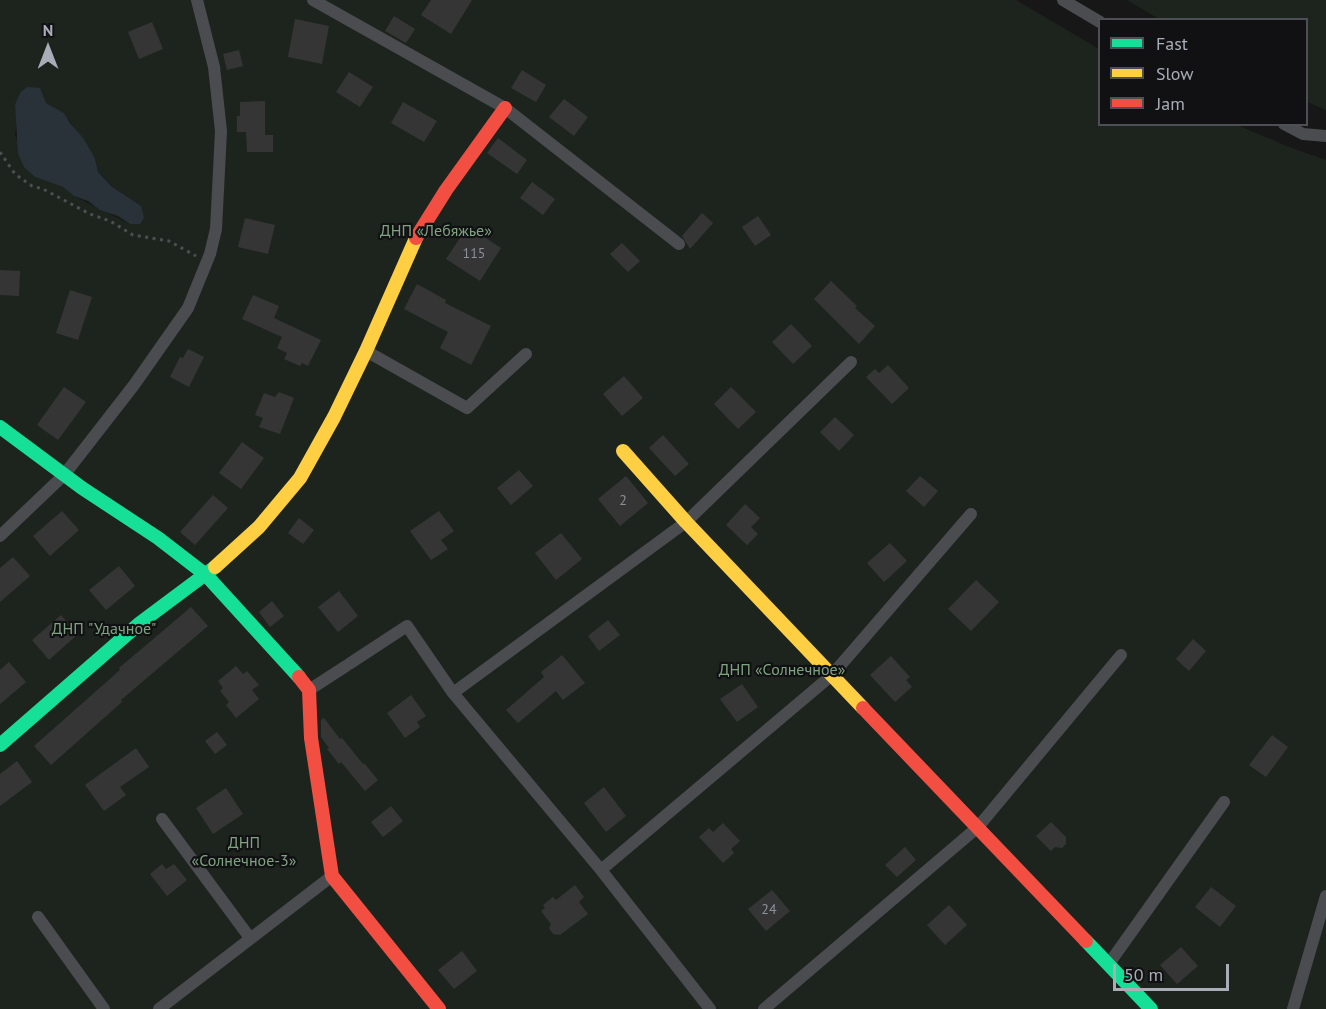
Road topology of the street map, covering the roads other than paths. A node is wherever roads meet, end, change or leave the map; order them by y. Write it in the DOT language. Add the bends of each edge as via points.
graph roads {
  1 [pos="197,0"];
  2 [pos="313,0"];
  3 [pos="1063,0"];
  4 [pos="1098,21"];
  5 [pos="505,108"];
  6 [pos="1288,126"];
  7 [pos="1326,136"];
  8 [pos="679,244"];
  9 [pos="366,351"];
  10 [pos="526,354"];
  11 [pos="851,362"];
  12 [pos="0,427"];
  13 [pos="622,451"];
  14 [pos="64,475"];
  15 [pos="971,514"];
  16 [pos="686,522"];
  17 [pos="0,536"];
  18 [pos="206,575"];
  19 [pos="1121,655"];
  20 [pos="832,675"];
  21 [pos="309,690"];
  22 [pos="453,693"];
  23 [pos="0,745"];
  24 [pos="1224,802"];
  25 [pos="162,819"];
  26 [pos="978,827"];
  27 [pos="601,870"];
  28 [pos="332,876"];
  29 [pos="1326,896"];
  30 [pos="38,917"];
  31 [pos="250,938"];
  32 [pos="1108,964"];
  33 [pos="104,1009"];
  34 [pos="159,1009"];
  35 [pos="438,1009"];
  36 [pos="711,1009"];
  37 [pos="764,1009"];
  38 [pos="1151,1009"];
  39 [pos="1293,1009"];
  1 -- 14 [label="street" via="214,67 221,131 216,229 210,254 188,308"];
  2 -- 5 [label="street"];
  3 -- 4 [label="street"];
  5 -- 8 [label="street"];
  5 -- 9 [label="street" via="411,246"];
  6 -- 7 [label="street" via="1303,134"];
  9 -- 10 [label="street" via="467,408"];
  9 -- 18 [label="street" via="300,478 259,527"];
  11 -- 16 [label="street"];
  12 -- 14 [label="street"];
  13 -- 16 [label="street"];
  14 -- 17 [label="street"];
  14 -- 18 [label="street"];
  15 -- 20 [label="street"];
  16 -- 20 [label="street"];
  16 -- 22 [label="street"];
  18 -- 21 [label="street"];
  18 -- 23 [label="street" via="140,623"];
  19 -- 26 [label="street"];
  20 -- 26 [label="street"];
  20 -- 27 [label="street"];
  21 -- 22 [label="street" via="407,626"];
  21 -- 28 [label="street" via="311,738"];
  22 -- 27 [label="street"];
  24 -- 32 [label="street"];
  25 -- 31 [label="street"];
  26 -- 32 [label="street"];
  26 -- 37 [label="street"];
  27 -- 36 [label="street"];
  28 -- 31 [label="street"];
  28 -- 35 [label="street"];
  29 -- 39 [label="street"];
  30 -- 33 [label="street"];
  31 -- 34 [label="street"];
  32 -- 38 [label="street"];
}
